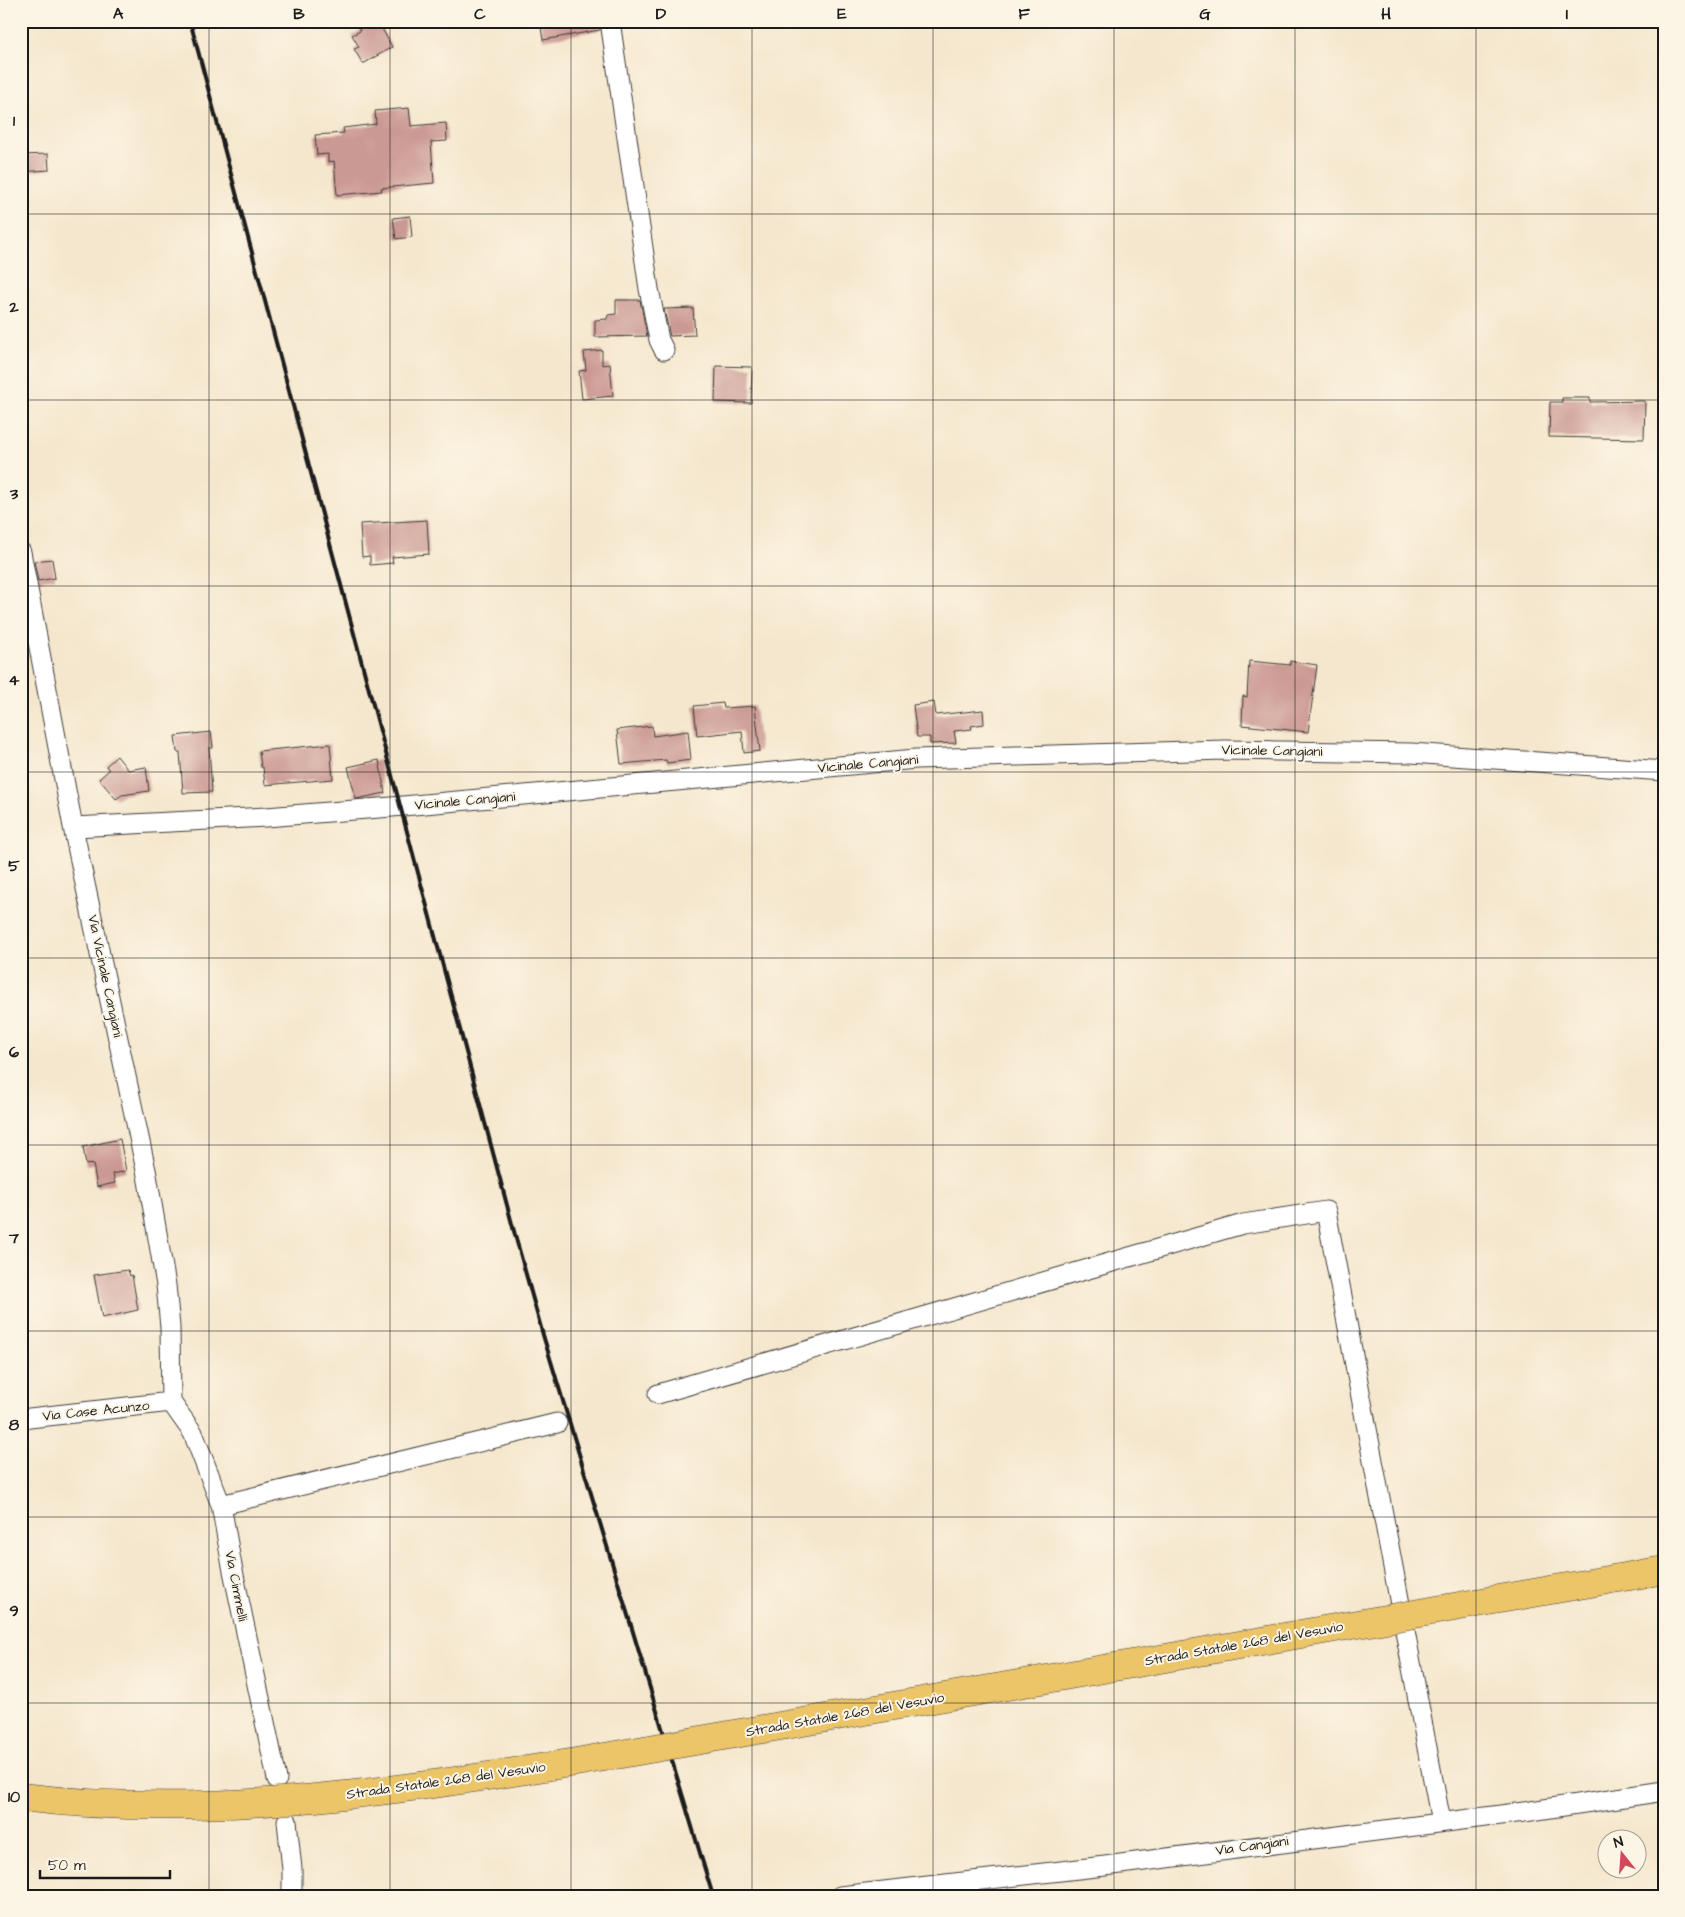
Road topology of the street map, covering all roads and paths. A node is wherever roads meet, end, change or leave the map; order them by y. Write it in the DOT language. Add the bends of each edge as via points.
graph roads {
  1 [pos="610,21"];
  2 [pos="664,350"];
  3 [pos="21,552"];
  4 [pos="1664,771"];
  5 [pos="74,827"];
  6 [pos="658,1394"];
  7 [pos="171,1402"];
  8 [pos="21,1419"];
  9 [pos="557,1423"];
  10 [pos="221,1505"];
  11 [pos="1664,1570"];
  12 [pos="277,1779"];
  13 [pos="1664,1791"];
  14 [pos="21,1797"];
  15 [pos="287,1821"];
  16 [pos="1441,1822"];
  17 [pos="292,1896"];
  18 [pos="840,1896"];
  1 -- 2 [label="street" via="649,289"];
  3 -- 5 [label="street, Via Vicinale Cangiani"];
  4 -- 5 [label="street, Vicinale Cangiani" via="1411,753 1207,750 916,759 392,807"];
  5 -- 7 [label="street, Via Vicinale Cangiani" via="147,1175 166,1285"];
  6 -- 16 [label="street" via="1243,1224 1326,1210"];
  7 -- 8 [label="street, Via Case Acunzo"];
  7 -- 10 [label="street, Via Cimmelli" via="193,1433"];
  9 -- 10 [label="street"];
  10 -- 12 [label="street, Via Cimmelli"];
  11 -- 14 [label="highway, Strada Statale 268 del Vesuvio, bridge" via="442,1784 239,1804 104,1804"];
  13 -- 16 [label="street, Via Cangiani"];
  15 -- 17 [label="street"];
  16 -- 18 [label="street, Via Cangiani" via="1105,1866"];
}
